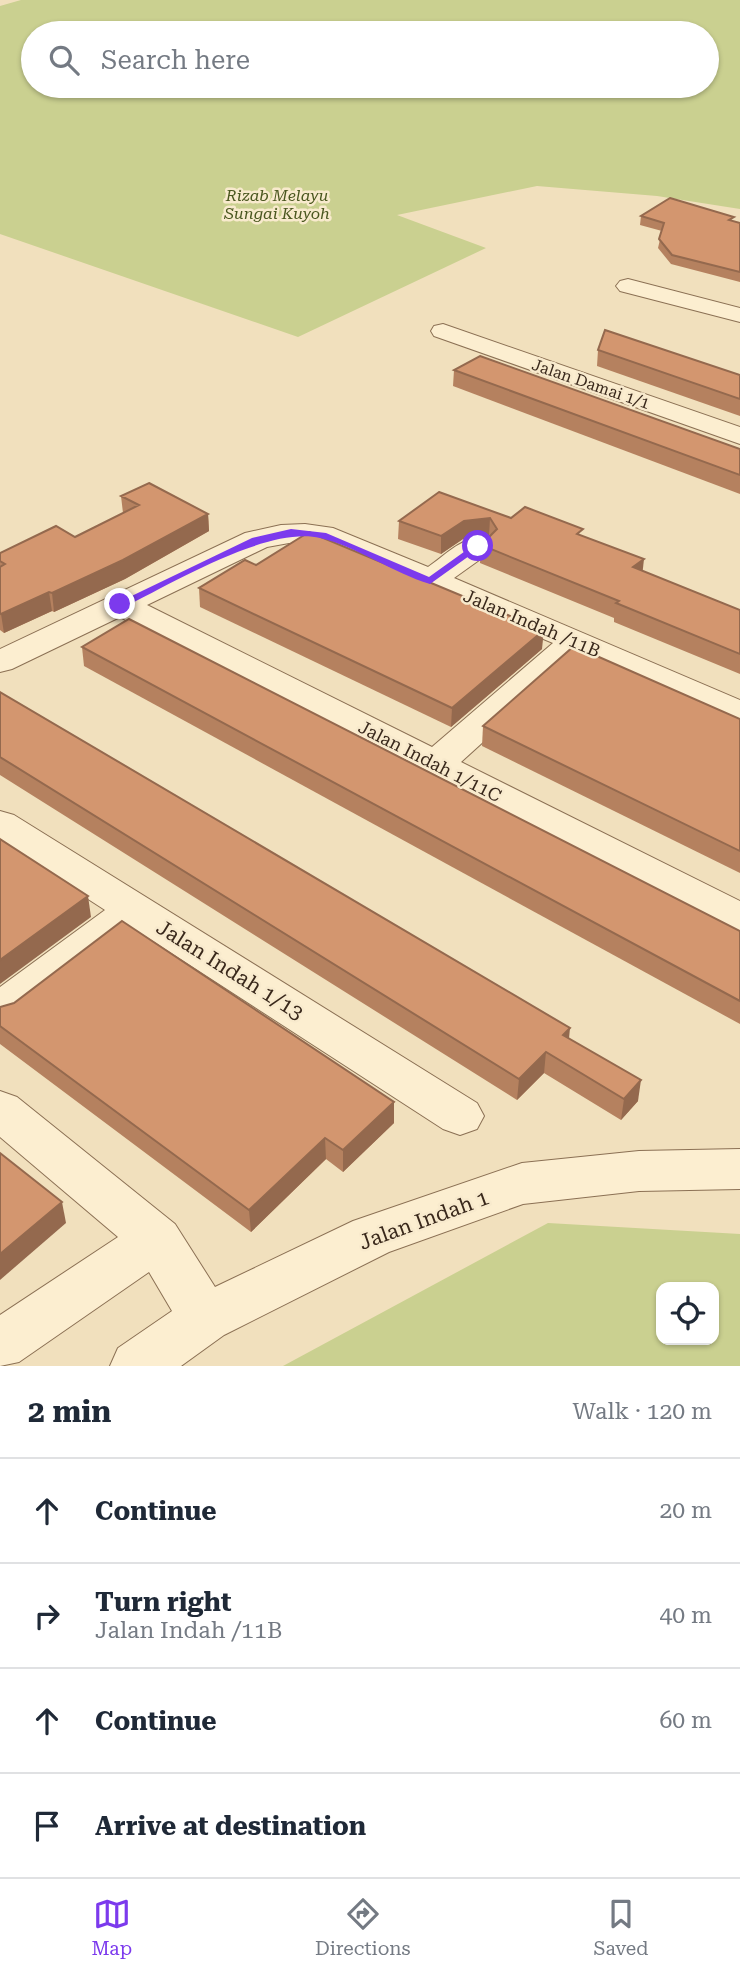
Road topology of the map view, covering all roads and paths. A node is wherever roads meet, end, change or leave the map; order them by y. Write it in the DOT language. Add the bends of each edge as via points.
graph roads {
  1 [pos="628,286"];
  2 [pos="740,315"];
  3 [pos="443,331"];
  4 [pos="740,436"];
  5 [pos="478,546"];
  6 [pos="430,581"];
  7 [pos="120,604"];
  8 [pos="576,640"];
  9 [pos="0,662"];
  10 [pos="740,713"];
  11 [pos="436,764"];
  12 [pos="0,824"];
  13 [pos="135,909"];
  14 [pos="740,919"];
  15 [pos="0,1010"];
  16 [pos="0,1110"];
  17 [pos="460,1116"];
  18 [pos="740,1169"];
  19 [pos="157,1239"];
  20 [pos="205,1318"];
  21 [pos="0,1345"];
  22 [pos="137,1366"];
  1 -- 2 [label="street"];
  3 -- 4 [label="street, Jalan Damai 1/1"];
  5 -- 6 [label="street"];
  6 -- 7 [label="street, Jalan Indah /11B" via="323,535 291,532 256,540"];
  6 -- 8 [label="street, Jalan Indah /11B"];
  7 -- 9 [label="street, Jalan Indah /11B"];
  7 -- 11 [label="street, Jalan Indah 1/11C"];
  8 -- 10 [label="street, Jalan Indah /11B"];
  8 -- 11 [label="street"];
  11 -- 14 [label="street, Jalan Indah 1/11C"];
  12 -- 13 [label="street, Jalan Indah 1/13"];
  13 -- 15 [label="street"];
  13 -- 17 [label="street, Jalan Indah 1/13"];
  16 -- 19 [label="street"];
  18 -- 20 [label="street, Jalan Indah 1" via="639,1171 522,1184 371,1236"];
  19 -- 20 [label="street"];
  19 -- 21 [label="street"];
  20 -- 22 [label="street, Jalan Indah 1"];
}
